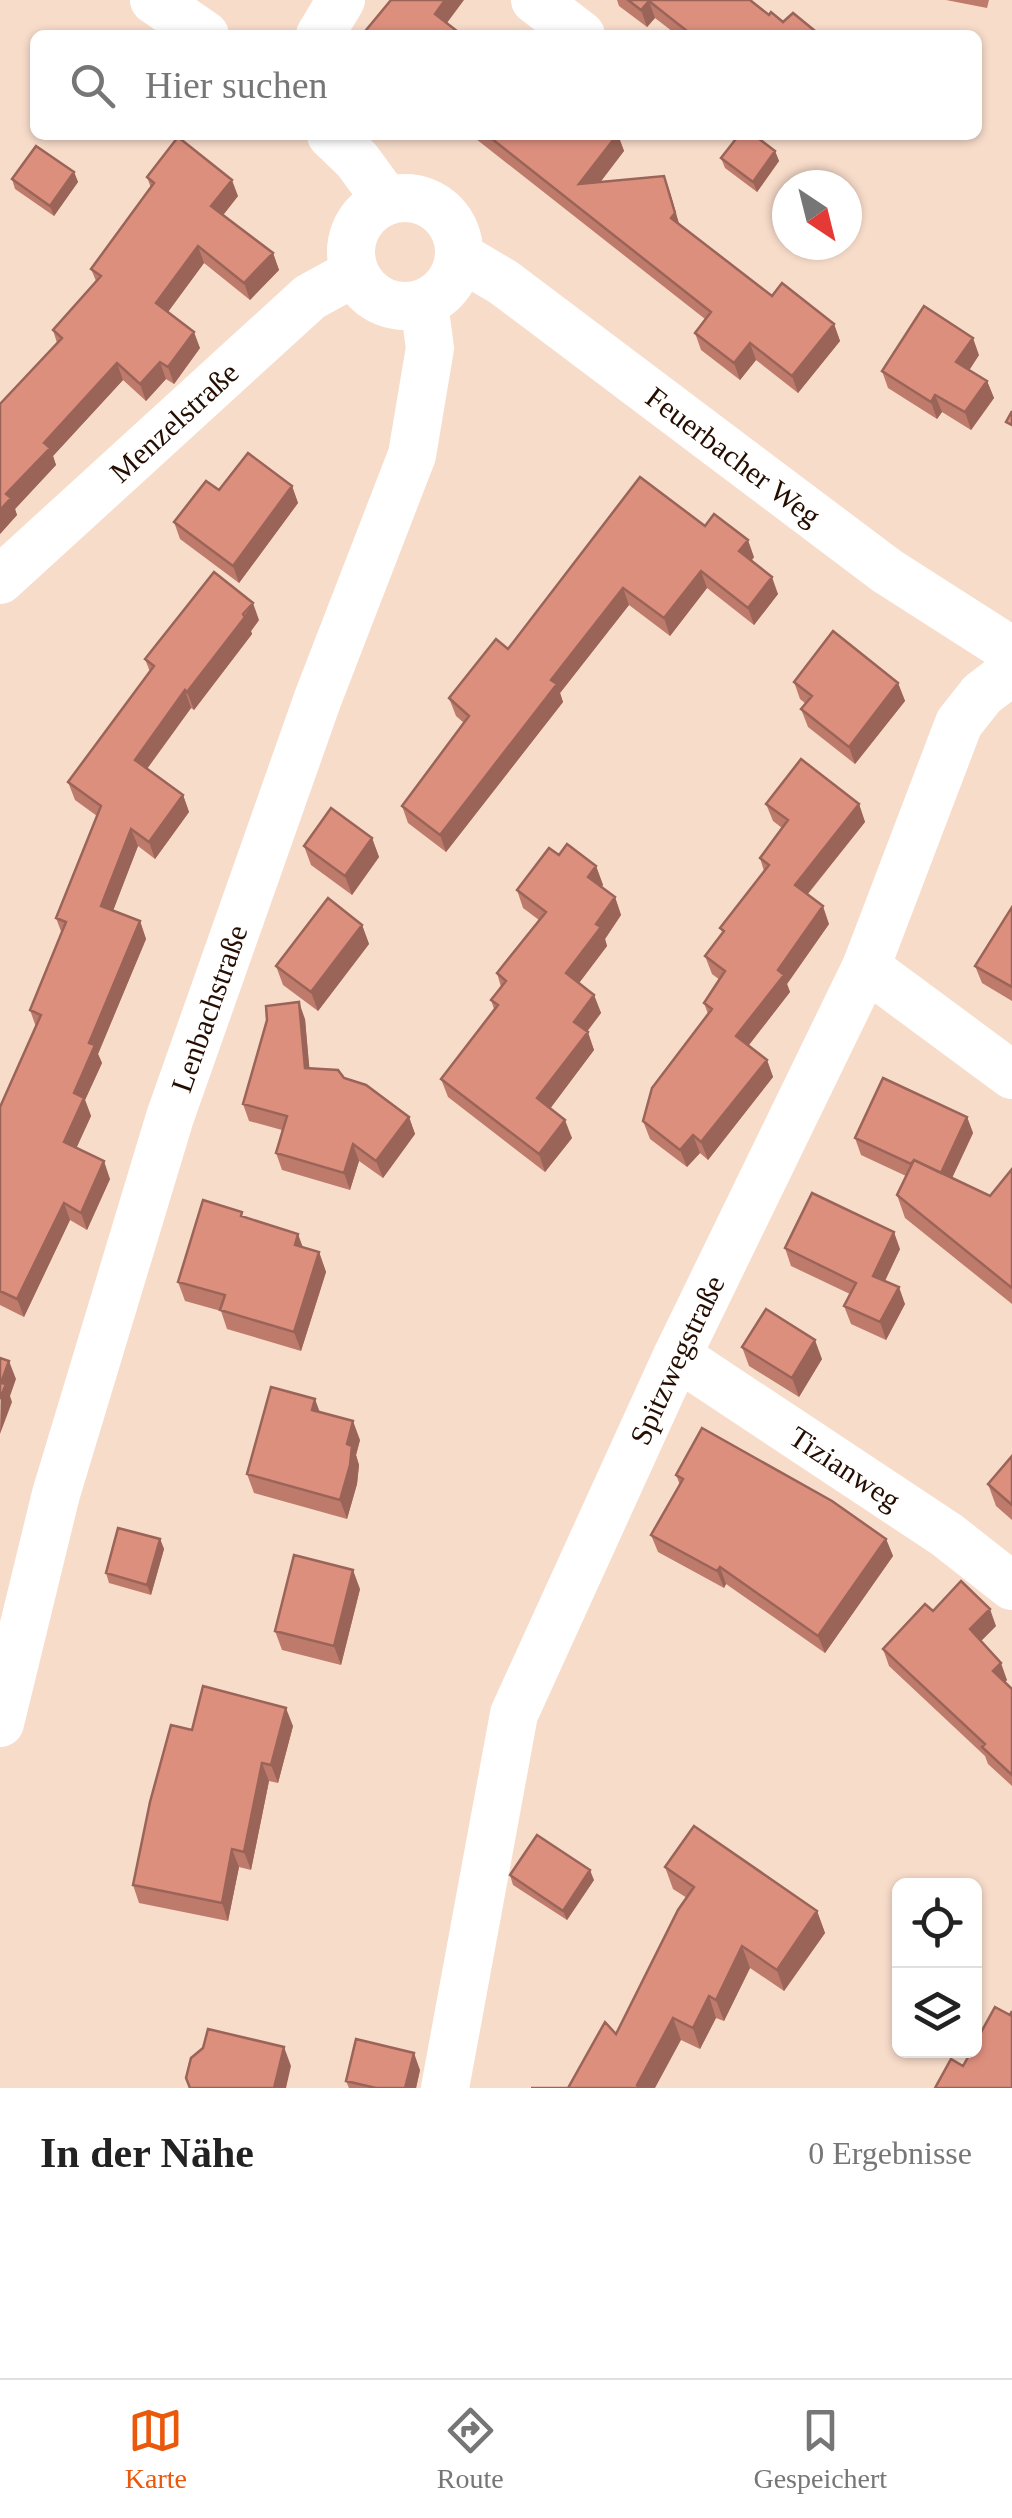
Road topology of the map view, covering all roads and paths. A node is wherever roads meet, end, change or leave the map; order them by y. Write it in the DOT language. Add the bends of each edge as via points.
graph roads {
  1 [pos="154,0"];
  2 [pos="341,0"];
  3 [pos="535,0"];
  4 [pos="198,30"];
  5 [pos="323,30"];
  6 [pos="574,30"];
  7 [pos="336,140"];
  8 [pos="387,201"];
  9 [pos="459,256"];
  10 [pos="354,272"];
  11 [pos="424,304"];
  12 [pos="0,580"];
  13 [pos="1012,651"];
  14 [pos="1012,671"];
  15 [pos="866,967"];
  16 [pos="1012,1075"];
  17 [pos="677,1356"];
  18 [pos="1012,1586"];
  19 [pos="0,1722"];
  20 [pos="444,2088"];
  1 -- 4 [label="street"];
  2 -- 5 [label="street"];
  3 -- 6 [label="street"];
  7 -- 8 [label="street"];
  8 -- 9 [label="street" via="408,198 446,216"];
  8 -- 10 [label="street" via="355,230"];
  9 -- 11 [label="street" via="454,276"];
  9 -- 13 [label="street, Feuerbacher Weg" via="887,571"];
  10 -- 11 [label="street" via="383,302"];
  10 -- 12 [label="street, Menzelstraße" via="310,297"];
  11 -- 19 [label="street, Lenbachstraße" via="430,348 412,456 318,698 170,1117 56,1494"];
  14 -- 15 [label="street, Spitzwegstraße" via="959,723"];
  15 -- 16 [label="street"];
  15 -- 17 [label="street, Spitzwegstraße"];
  17 -- 18 [label="street, Tizianweg" via="947,1535"];
  17 -- 20 [label="street, Spitzwegstraße" via="514,1714"];
}
